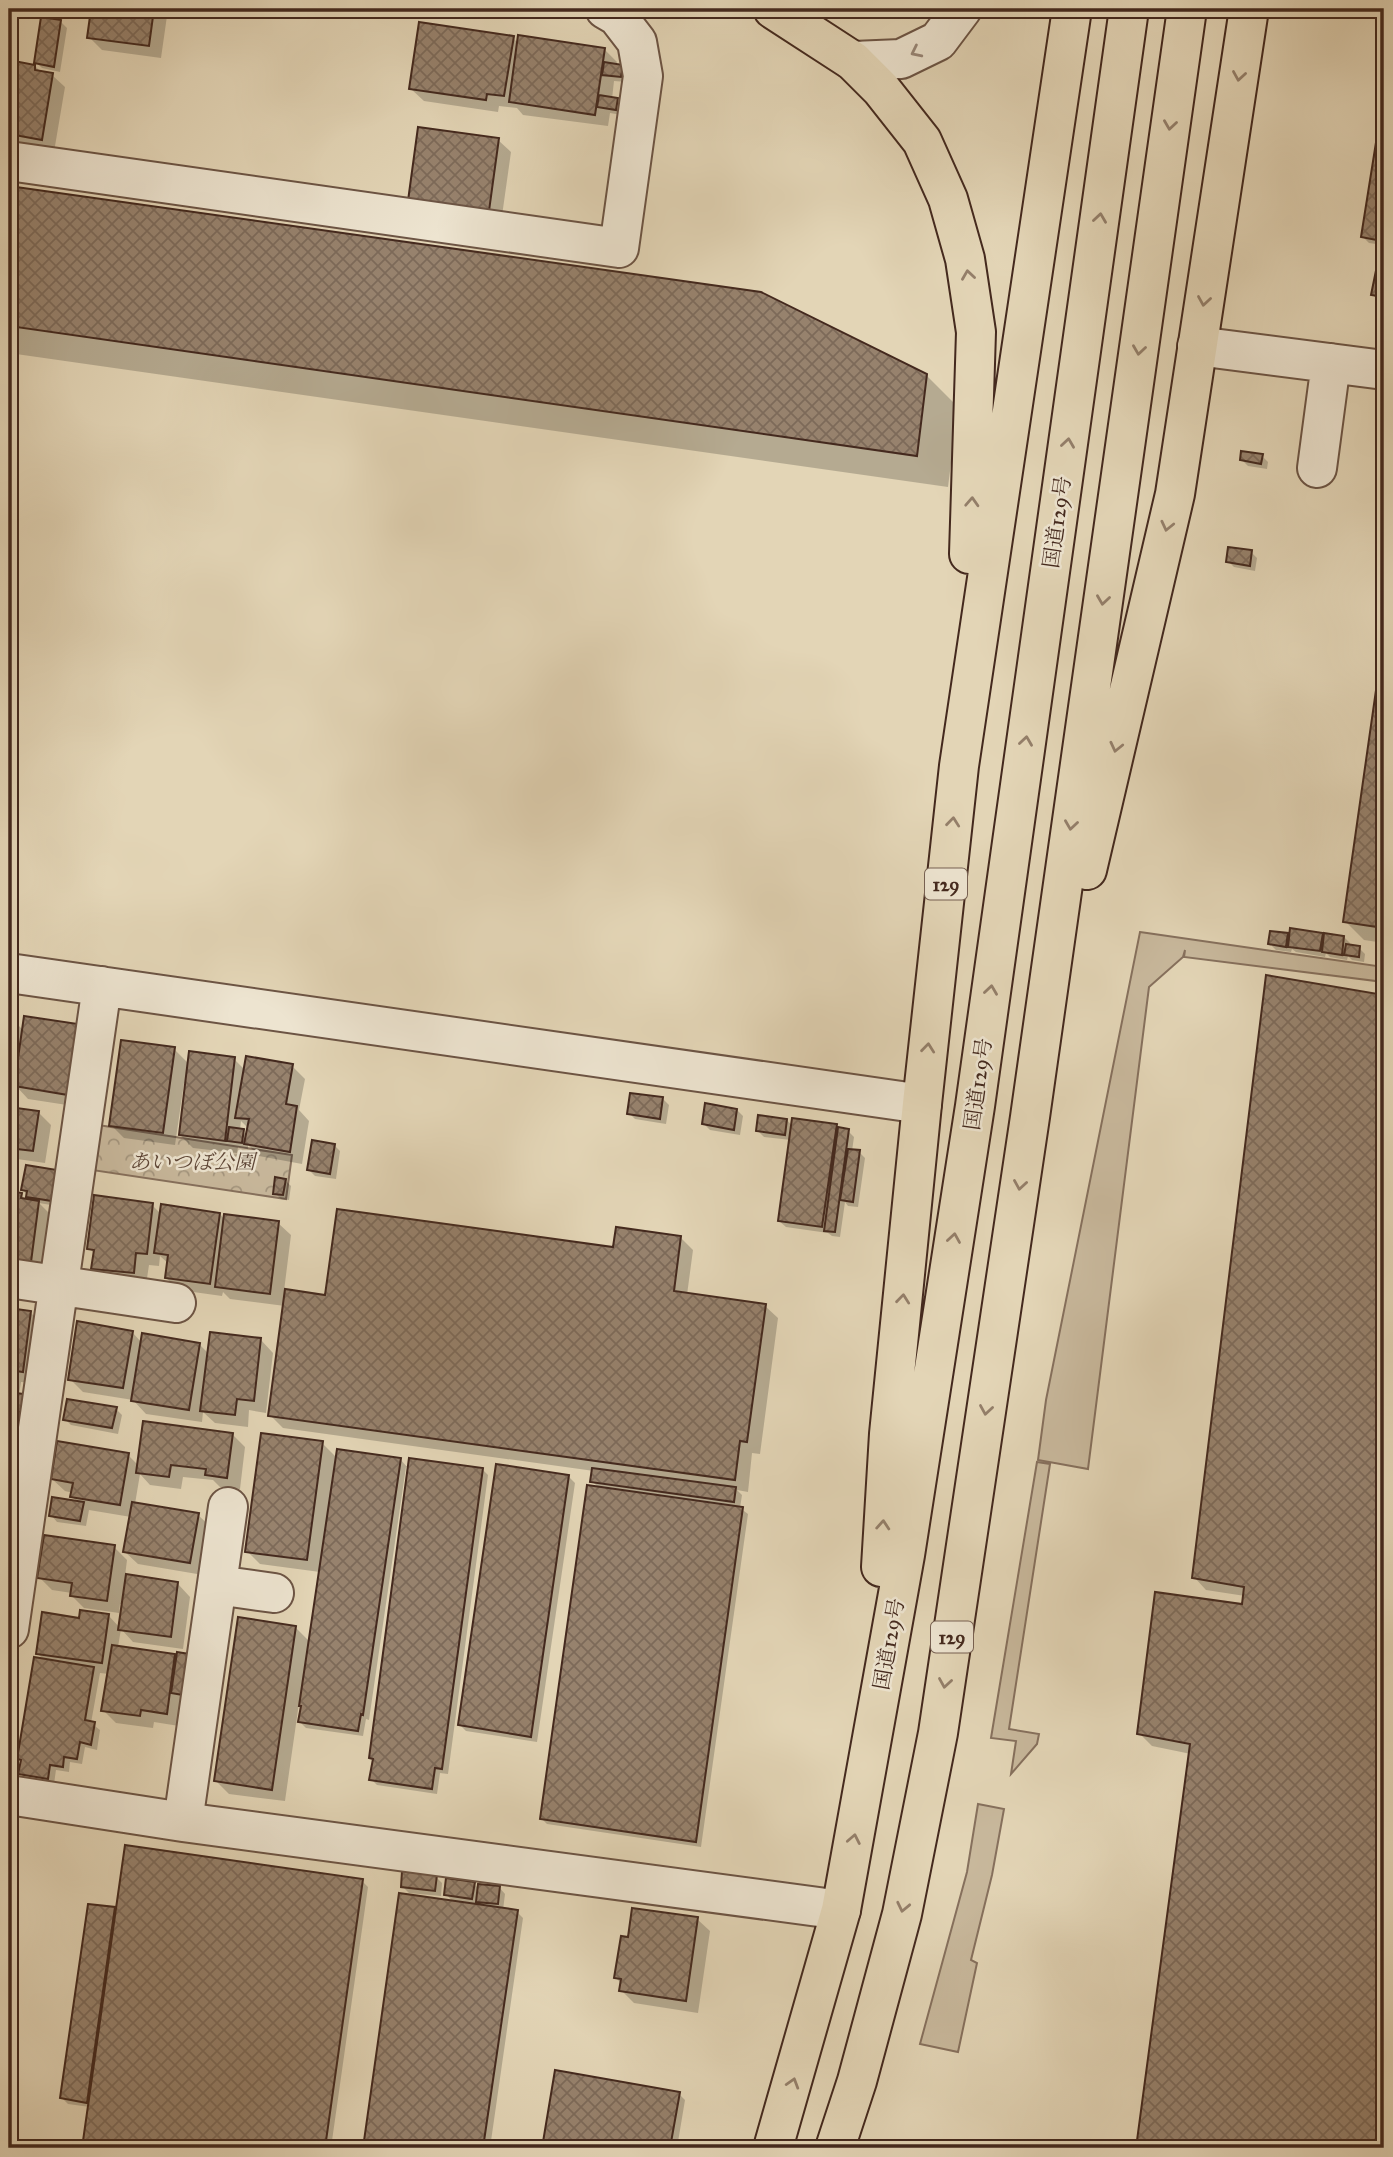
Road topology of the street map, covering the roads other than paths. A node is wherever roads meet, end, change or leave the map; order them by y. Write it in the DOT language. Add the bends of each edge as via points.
graph roads {
  1 [pos="605,9"];
  2 [pos="774,9"];
  3 [pos="962,9"];
  4 [pos="1072,9"];
  5 [pos="1129,9"];
  6 [pos="1187,9"];
  7 [pos="1249,9"];
  8 [pos="853,61"];
  9 [pos="9,161"];
  10 [pos="1197,345"];
  11 [pos="1331,363"];
  12 [pos="1384,370"];
  13 [pos="1317,468"];
  14 [pos="960,766"];
  15 [pos="9,973"];
  16 [pos="102,986"];
  17 [pos="922,1104"];
  18 [pos="1030,1117"];
  19 [pos="9,1278"];
  20 [pos="60,1286"];
  21 [pos="176,1303"];
  22 [pos="228,1507"];
  23 [pos="217,1585"];
  24 [pos="274,1593"];
  25 [pos="9,1629"];
  26 [pos="868,1765"];
  27 [pos="9,1795"];
  28 [pos="183,1822"];
  29 [pos="841,1910"];
  30 [pos="773,2148"];
  31 [pos="835,2148"];
  1 -- 9 [label="street" via="617,16 637,42 643,76 619,248"];
  2 -- 8 [label="highway"];
  3 -- 8 [label="street, one-way" via="937,41 901,59"];
  4 -- 14 [label="highway, 129"];
  26 -- 5 [label="highway, 国道129号 / 129, one-way" via="975,1107"];
  6 -- 18 [label="highway, 129, one-way"];
  7 -- 10 [label="highway, 129, one-way"];
  14 -- 8 [label="highway, one-way" via="975,432 976,332 969,284 948,200 922,141"];
  10 -- 11 [label="street"];
  10 -- 18 [label="highway, 129, one-way" via="1175,494"];
  11 -- 12 [label="street"];
  11 -- 13 [label="street"];
  17 -- 14 [label="highway, 129, one-way"];
  15 -- 16 [label="street"];
  16 -- 17 [label="street"];
  16 -- 20 [label="street"];
  26 -- 17 [label="highway, 129, one-way" via="889,1434"];
  18 -- 31 [label="highway, 129, one-way" via="935,1746 902,1914"];
  19 -- 20 [label="street"];
  20 -- 21 [label="street"];
  20 -- 25 [label="street"];
  22 -- 23 [label="street"];
  23 -- 24 [label="street"];
  23 -- 28 [label="street"];
  29 -- 26 [label="highway, 国道129号 / 129, one-way"];
  27 -- 28 [label="street"];
  28 -- 29 [label="street"];
  30 -- 29 [label="highway, 国道129号 / 129, one-way"];
}
